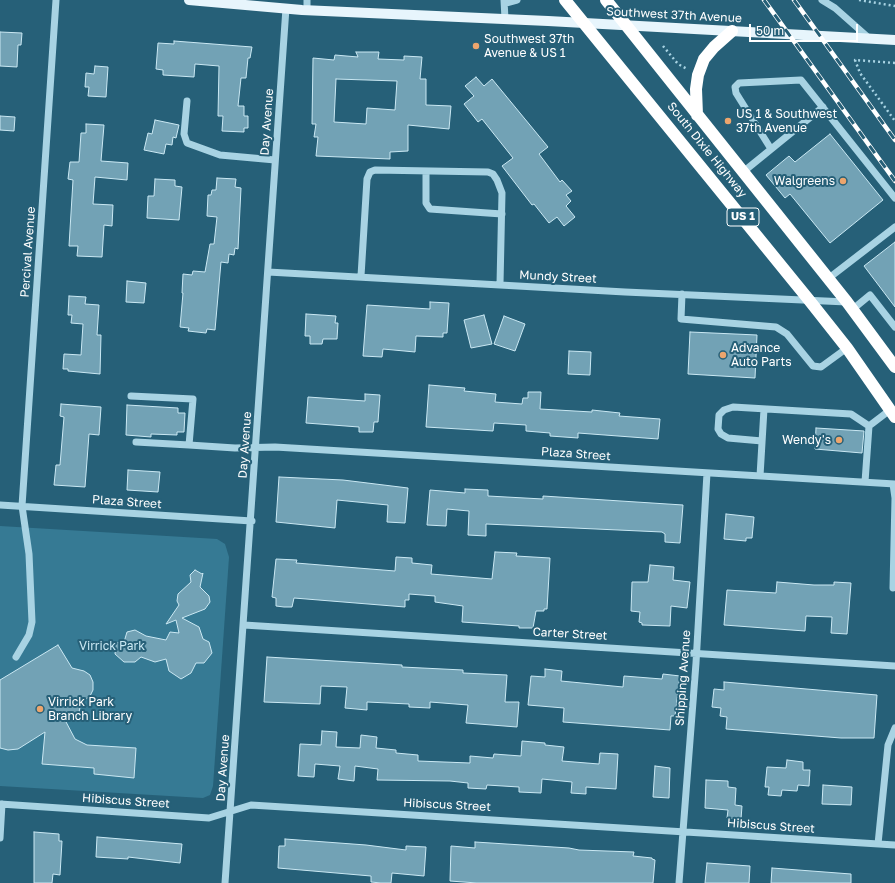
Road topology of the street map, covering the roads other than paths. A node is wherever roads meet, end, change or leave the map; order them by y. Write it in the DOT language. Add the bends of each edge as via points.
graph roads {
  1 [pos="56,0"];
  2 [pos="189,0"];
  3 [pos="517,0"];
  4 [pos="565,0"];
  5 [pos="606,0"];
  6 [pos="822,0"];
  7 [pos="506,1"];
  8 [pos="307,5"];
  9 [pos="286,8"];
  10 [pos="505,19"];
  11 [pos="584,23"];
  12 [pos="626,25"];
  13 [pos="732,31"];
  14 [pos="870,39"];
  15 [pos="895,40"];
  16 [pos="187,101"];
  17 [pos="823,107"];
  18 [pos="697,115"];
  19 [pos="771,149"];
  20 [pos="275,160"];
  21 [pos="426,171"];
  22 [pos="743,172"];
  23 [pos="895,198"];
  24 [pos="502,214"];
  25 [pos="895,227"];
  26 [pos="268,272"];
  27 [pos="361,276"];
  28 [pos="828,278"];
  29 [pos="500,284"];
  30 [pos="682,294"];
  31 [pos="810,300"];
  32 [pos="850,305"];
  33 [pos="895,327"];
  34 [pos="847,348"];
  35 [pos="895,367"];
  36 [pos="131,396"];
  37 [pos="764,409"];
  38 [pos="893,414"];
  39 [pos="869,426"];
  40 [pos="762,441"];
  41 [pos="136,442"];
  42 [pos="189,445"];
  43 [pos="256,447"];
  44 [pos="707,474"];
  45 [pos="760,476"];
  46 [pos="865,482"];
  47 [pos="894,484"];
  48 [pos="0,505"];
  49 [pos="22,506"];
  50 [pos="252,520"];
  51 [pos="893,588"];
  52 [pos="244,625"];
  53 [pos="696,652"];
  54 [pos="16,657"];
  55 [pos="895,666"];
  56 [pos="895,728"];
  57 [pos="1,804"];
  58 [pos="231,810"];
  59 [pos="683,831"];
  60 [pos="0,838"];
  61 [pos="878,844"];
  62 [pos="895,845"];
  63 [pos="225,883"];
  64 [pos="679,883"];
  1 -- 49 [label="street, Percival Avenue"];
  2 -- 9 [label="main road, Southwest 37th Avenue"];
  3 -- 7 [label="street"];
  4 -- 11 [label="highway, South Dixie Highway / US 1"];
  5 -- 12 [label="highway, South Dixie Highway / US 1"];
  6 -- 14 [label="street"];
  7 -- 10 [label="street"];
  8 -- 9 [label="main road, Southwest 37th Avenue"];
  8 -- 10 [label="main road, Southwest 37th Avenue"];
  9 -- 20 [label="street, Day Avenue"];
  10 -- 11 [label="main road, Southwest 37th Avenue"];
  11 -- 12 [label="main road, Southwest 37th Avenue"];
  11 -- 31 [label="highway, South Dixie Highway / US 1"];
  12 -- 13 [label="main road, Southwest 37th Avenue"];
  12 -- 18 [label="highway, South Dixie Highway / US 1"];
  13 -- 14 [label="main road, Southwest 37th Avenue"];
  13 -- 18 [label="highway" via="704,59 696,89"];
  14 -- 15 [label="main road, Southwest 37th Avenue"];
  16 -- 20 [label="street" via="184,134 187,143 220,155"];
  17 -- 19 [label="street"];
  17 -- 19 [label="street" via="801,80 739,83 735,87 736,93"];
  17 -- 23 [label="street"];
  18 -- 22 [label="highway, South Dixie Highway / US 1"];
  19 -- 22 [label="street"];
  20 -- 26 [label="street, Day Avenue"];
  21 -- 24 [label="street" via="493,174 502,193"];
  21 -- 24 [label="street" via="426,203 430,209"];
  21 -- 27 [label="street" via="375,170 368,175"];
  22 -- 28 [label="highway, South Dixie Highway / US 1"];
  24 -- 29 [label="street"];
  25 -- 28 [label="street"];
  26 -- 27 [label="street, Mundy Street"];
  26 -- 43 [label="street, Day Avenue"];
  27 -- 29 [label="street, Mundy Street"];
  28 -- 32 [label="highway, South Dixie Highway / US 1"];
  29 -- 30 [label="street, Mundy Street"];
  30 -- 31 [label="street, Mundy Street"];
  30 -- 34 [label="street" via="681,319 776,327 788,334 813,366 821,367"];
  31 -- 32 [label="street, Mundy Street"];
  31 -- 34 [label="highway, South Dixie Highway / US 1"];
  32 -- 33 [label="street" via="870,295"];
  32 -- 35 [label="highway, South Dixie Highway / US 1"];
  34 -- 38 [label="highway, South Dixie Highway / US 1"];
  36 -- 42 [label="street" via="193,399"];
  37 -- 39 [label="street" via="851,414"];
  37 -- 40 [label="street"];
  37 -- 40 [label="street" via="733,407 724,410 719,415 718,429 728,438"];
  38 -- 39 [label="street"];
  39 -- 46 [label="street"];
  40 -- 45 [label="street"];
  41 -- 42 [label="street, Plaza Street"];
  42 -- 43 [label="street, Plaza Street"];
  43 -- 44 [label="street, Plaza Street"];
  43 -- 50 [label="street, Day Avenue"];
  44 -- 45 [label="street, Plaza Street"];
  44 -- 53 [label="street, Shipping Avenue"];
  45 -- 46 [label="street, Plaza Street"];
  46 -- 47 [label="street, Plaza Street"];
  47 -- 51 [label="street"];
  48 -- 49 [label="street, Plaza Street"];
  49 -- 50 [label="street, Plaza Street"];
  49 -- 54 [label="street, Percival Avenue" via="29,554 32,622 29,636"];
  50 -- 52 [label="street, Day Avenue"];
  52 -- 53 [label="street, Carter Street"];
  52 -- 58 [label="street, Day Avenue"];
  53 -- 55 [label="street, Carter Street"];
  53 -- 59 [label="street, Shipping Avenue"];
  56 -- 61 [label="street" via="888,745"];
  57 -- 58 [label="street, Hibiscus Street" via="209,818"];
  57 -- 60 [label="street"];
  58 -- 59 [label="street, Hibiscus Street" via="251,805"];
  58 -- 63 [label="street, Day Avenue"];
  59 -- 61 [label="street, Hibiscus Street"];
  59 -- 64 [label="street, Shipping Avenue"];
  61 -- 62 [label="street, Hibiscus Street"];
}
